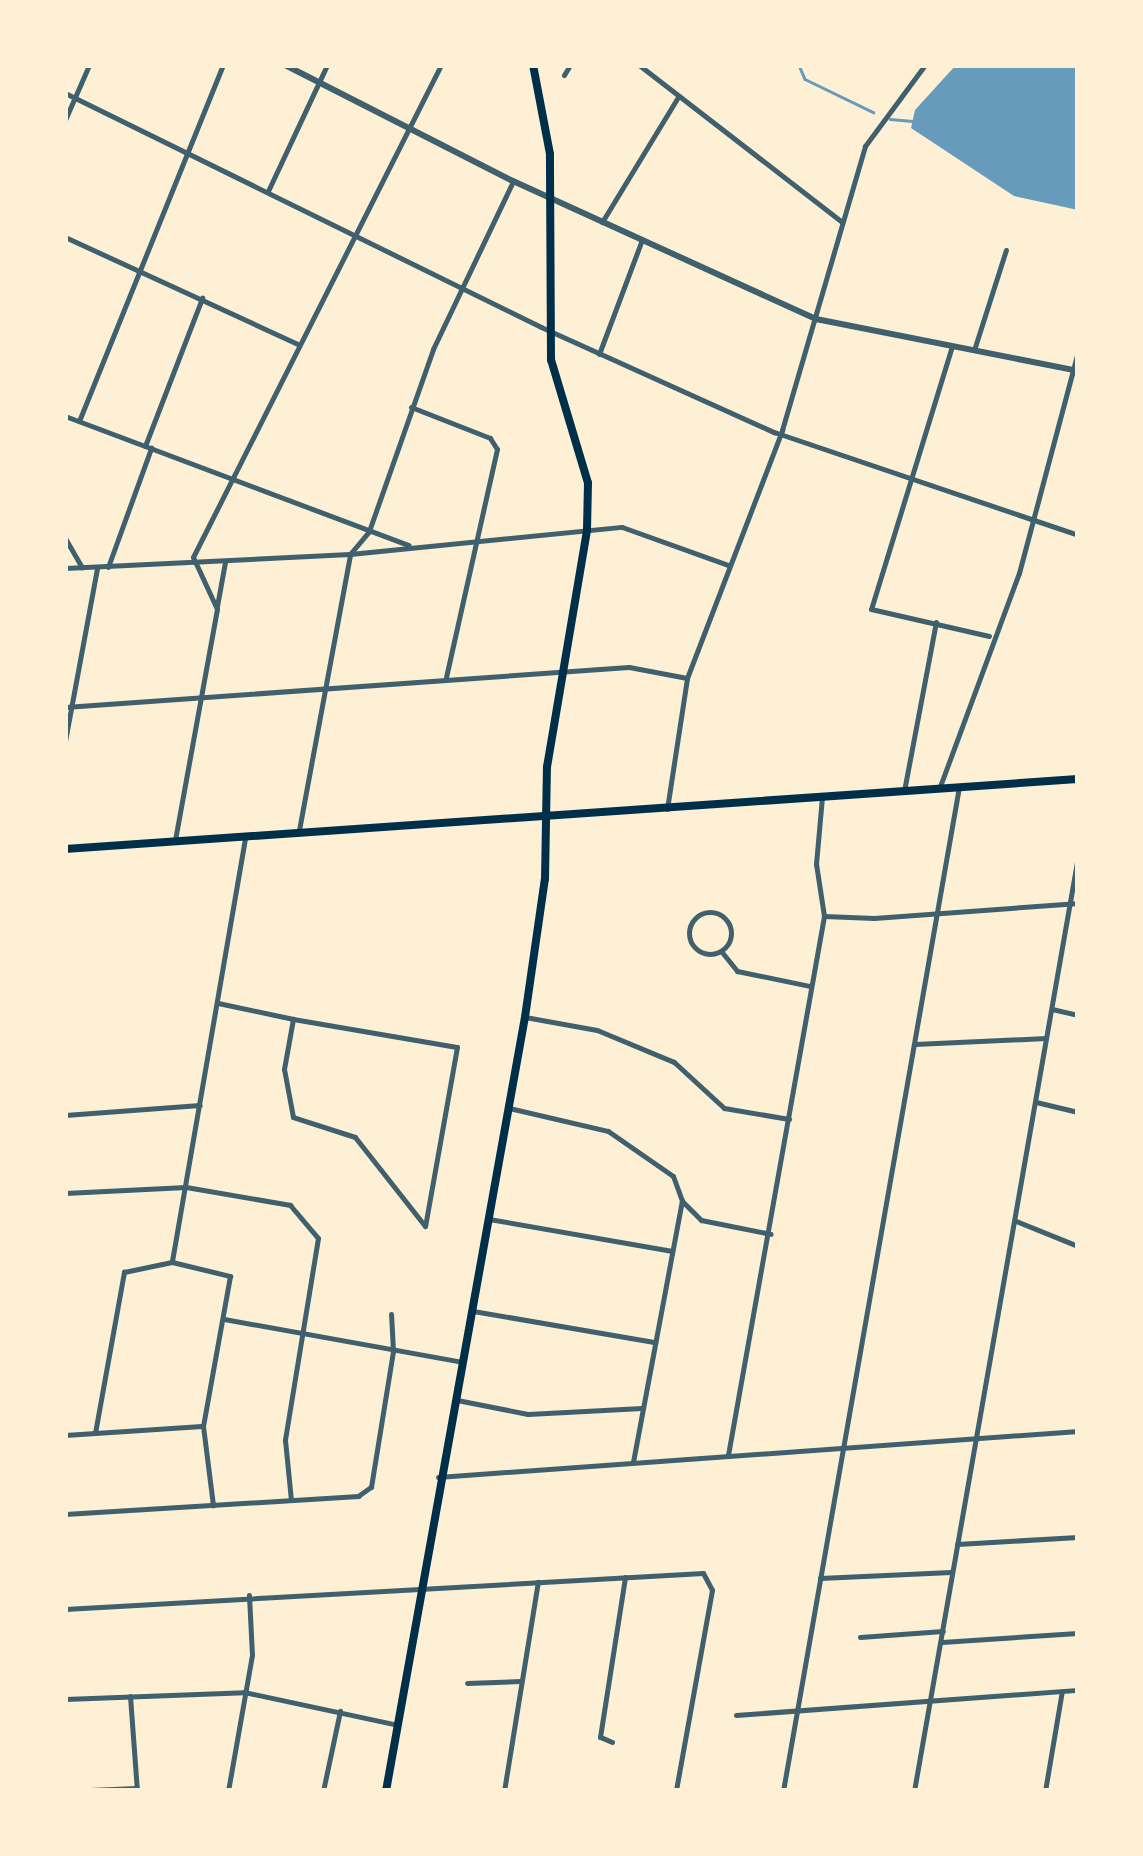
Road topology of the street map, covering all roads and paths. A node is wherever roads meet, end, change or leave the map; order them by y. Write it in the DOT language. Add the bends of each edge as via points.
graph roads {
  1 [pos="89,65"];
  2 [pos="223,65"];
  3 [pos="284,65"];
  4 [pos="327,65"];
  5 [pos="441,65"];
  6 [pos="534,65"];
  7 [pos="570,65"];
  8 [pos="639,65"];
  9 [pos="925,65"];
  10 [pos="564,75"];
  11 [pos="319,82"];
  12 [pos="65,93"];
  13 [pos="75,97"];
  14 [pos="678,97"];
  15 [pos="65,120"];
  16 [pos="408,124"];
  17 [pos="189,150"];
  18 [pos="512,182"];
  19 [pos="268,190"];
  20 [pos="550,199"];
  21 [pos="842,222"];
  22 [pos="601,223"];
  23 [pos="355,231"];
  24 [pos="65,236"];
  25 [pos="641,242"];
  26 [pos="1006,250"];
  27 [pos="138,269"];
  28 [pos="460,288"];
  29 [pos="202,298"];
  30 [pos="816,319"];
  31 [pos="551,332"];
  32 [pos="298,344"];
  33 [pos="952,346"];
  34 [pos="974,350"];
  35 [pos="1078,350"];
  36 [pos="599,354"];
  37 [pos="1076,371"];
  38 [pos="411,407"];
  39 [pos="65,416"];
  40 [pos="78,421"];
  41 [pos="780,434"];
  42 [pos="148,447"];
  43 [pos="232,479"];
  44 [pos="906,480"];
  45 [pos="1034,522"];
  46 [pos="588,530"];
  47 [pos="369,531"];
  48 [pos="1078,536"];
  49 [pos="65,538"];
  50 [pos="472,540"];
  51 [pos="414,546"];
  52 [pos="350,554"];
  53 [pos="226,562"];
  54 [pos="195,564"];
  55 [pos="730,565"];
  56 [pos="82,567"];
  57 [pos="65,568"];
  58 [pos="97,568"];
  59 [pos="108,568"];
  60 [pos="217,608"];
  61 [pos="936,622"];
  62 [pos="990,637"];
  63 [pos="563,671"];
  64 [pos="445,678"];
  65 [pos="687,678"];
  66 [pos="325,688"];
  67 [pos="200,698"];
  68 [pos="68,707"];
  69 [pos="65,742"];
  70 [pos="1078,779"];
  71 [pos="958,787"];
  72 [pos="939,789"];
  73 [pos="904,791"];
  74 [pos="822,797"];
  75 [pos="666,808"];
  76 [pos="547,814"];
  77 [pos="298,830"];
  78 [pos="246,835"];
  79 [pos="174,840"];
  80 [pos="65,848"];
  81 [pos="1078,856"];
  82 [pos="1074,903"];
  83 [pos="938,914"];
  84 [pos="824,916"];
  85 [pos="720,952"];
  86 [pos="810,986"];
  87 [pos="218,1003"];
  88 [pos="1052,1009"];
  89 [pos="1078,1015"];
  90 [pos="524,1017"];
  91 [pos="293,1019"];
  92 [pos="1046,1038"];
  93 [pos="916,1044"];
  94 [pos="1036,1102"];
  95 [pos="200,1105"];
  96 [pos="510,1108"];
  97 [pos="1078,1112"];
  98 [pos="65,1115"];
  99 [pos="789,1119"];
  100 [pos="186,1188"];
  101 [pos="65,1193"];
  102 [pos="682,1201"];
  103 [pos="488,1219"];
  104 [pos="1016,1220"];
  105 [pos="771,1234"];
  106 [pos="1078,1246"];
  107 [pos="672,1251"];
  108 [pos="172,1262"];
  109 [pos="474,1311"];
  110 [pos="391,1314"];
  111 [pos="224,1319"];
  112 [pos="303,1333"];
  113 [pos="655,1342"];
  114 [pos="393,1350"];
  115 [pos="462,1362"];
  116 [pos="454,1400"];
  117 [pos="642,1408"];
  118 [pos="203,1426"];
  119 [pos="1078,1431"];
  120 [pos="94,1433"];
  121 [pos="65,1435"];
  122 [pos="977,1438"];
  123 [pos="844,1447"];
  124 [pos="728,1454"];
  125 [pos="634,1462"];
  126 [pos="438,1477"];
  127 [pos="291,1500"];
  128 [pos="212,1504"];
  129 [pos="65,1514"];
  130 [pos="1078,1537"];
  131 [pos="957,1544"];
  132 [pos="951,1572"];
  133 [pos="624,1577"];
  134 [pos="820,1578"];
  135 [pos="538,1581"];
  136 [pos="419,1585"];
  137 [pos="249,1595"];
  138 [pos="65,1608"];
  139 [pos="943,1631"];
  140 [pos="1078,1633"];
  141 [pos="860,1637"];
  142 [pos="942,1642"];
  143 [pos="521,1681"];
  144 [pos="467,1682"];
  145 [pos="1078,1690"];
  146 [pos="1062,1691"];
  147 [pos="244,1692"];
  148 [pos="130,1696"];
  149 [pos="65,1699"];
  150 [pos="930,1699"];
  151 [pos="798,1709"];
  152 [pos="340,1711"];
  153 [pos="736,1715"];
  154 [pos="398,1724"];
  155 [pos="612,1742"];
  156 [pos="137,1790"];
  157 [pos="65,1791"];
  158 [pos="228,1791"];
  159 [pos="324,1791"];
  160 [pos="386,1791"];
  161 [pos="504,1791"];
  162 [pos="676,1791"];
  163 [pos="783,1791"];
  164 [pos="914,1791"];
  165 [pos="1045,1791"];
  1 -- 13 [label="street"];
  2 -- 17 [label="street"];
  3 -- 11 [label="street"];
  4 -- 11 [label="street"];
  5 -- 16 [label="street"];
  6 -- 20 [label="main road" via="550,154"];
  7 -- 10 [label="street"];
  8 -- 14 [label="street"];
  9 -- 21 [label="street" via="871,134"];
  11 -- 16 [label="street"];
  11 -- 19 [label="street"];
  12 -- 13 [label="street"];
  13 -- 15 [label="street"];
  13 -- 17 [label="street"];
  14 -- 21 [label="street"];
  14 -- 22 [label="street"];
  16 -- 18 [label="street"];
  16 -- 23 [label="street"];
  17 -- 19 [label="street"];
  17 -- 27 [label="street"];
  18 -- 20 [label="street"];
  18 -- 28 [label="street"];
  19 -- 23 [label="street"];
  20 -- 22 [label="street"];
  20 -- 31 [label="main road"];
  21 -- 30 [label="street"];
  22 -- 25 [label="street"];
  23 -- 28 [label="street"];
  23 -- 32 [label="street"];
  24 -- 27 [label="street"];
  25 -- 30 [label="street"];
  25 -- 36 [label="street"];
  26 -- 34 [label="street"];
  27 -- 29 [label="street"];
  27 -- 40 [label="street"];
  28 -- 31 [label="street"];
  28 -- 38 [label="street"];
  29 -- 32 [label="street"];
  29 -- 42 [label="street"];
  30 -- 33 [label="street"];
  30 -- 41 [label="street"];
  31 -- 36 [label="street"];
  31 -- 46 [label="main road" via="554,386 588,482"];
  32 -- 43 [label="street"];
  33 -- 34 [label="street"];
  33 -- 44 [label="street"];
  34 -- 37 [label="street"];
  35 -- 37 [label="street"];
  36 -- 41 [label="street"];
  37 -- 45 [label="street"];
  38 -- 47 [label="street"];
  38 -- 50 [label="street" via="496,445"];
  39 -- 40 [label="street"];
  40 -- 42 [label="street"];
  41 -- 44 [label="street"];
  41 -- 55 [label="street"];
  42 -- 43 [label="street"];
  42 -- 59 [label="street"];
  43 -- 47 [label="street"];
  43 -- 54 [label="street"];
  44 -- 45 [label="street"];
  44 -- 61 [label="street" via="871,609"];
  45 -- 48 [label="street"];
  45 -- 62 [label="street"];
  46 -- 50 [label="street"];
  46 -- 55 [label="street" via="622,527 656,535"];
  46 -- 63 [label="main road"];
  47 -- 51 [label="street"];
  47 -- 52 [label="street"];
  49 -- 56 [label="street"];
  50 -- 51 [label="street"];
  50 -- 64 [label="street"];
  51 -- 52 [label="street"];
  52 -- 53 [label="street"];
  52 -- 66 [label="street"];
  53 -- 54 [label="street"];
  53 -- 60 [label="street"];
  54 -- 59 [label="street"];
  54 -- 60 [label="street"];
  55 -- 65 [label="street"];
  56 -- 57 [label="street"];
  56 -- 58 [label="street"];
  58 -- 59 [label="street"];
  58 -- 68 [label="street"];
  60 -- 67 [label="street"];
  61 -- 62 [label="street"];
  61 -- 73 [label="street"];
  62 -- 72 [label="street"];
  63 -- 64 [label="street"];
  63 -- 65 [label="street" via="630,666"];
  63 -- 76 [label="main road" via="547,768"];
  64 -- 66 [label="street"];
  65 -- 75 [label="street"];
  66 -- 67 [label="street"];
  66 -- 77 [label="street"];
  67 -- 68 [label="street"];
  67 -- 79 [label="street"];
  68 -- 69 [label="street"];
  70 -- 71 [label="main road"];
  71 -- 72 [label="main road"];
  71 -- 83 [label="street"];
  72 -- 73 [label="main road"];
  73 -- 74 [label="main road"];
  74 -- 75 [label="main road"];
  74 -- 84 [label="street" via="816,864"];
  75 -- 76 [label="main road"];
  76 -- 77 [label="main road"];
  76 -- 90 [label="main road" via="546,879"];
  77 -- 78 [label="main road"];
  78 -- 79 [label="main road"];
  78 -- 87 [label="street"];
  79 -- 80 [label="main road"];
  81 -- 82 [label="street"];
  82 -- 83 [label="street"];
  82 -- 88 [label="street"];
  83 -- 84 [label="street"];
  83 -- 93 [label="street"];
  84 -- 86 [label="street"];
  85 -- 85 [label="street" via="730,940 730,926 715,912 701,914 690,924 692,945 706,954"];
  85 -- 86 [label="street" via="737,971"];
  86 -- 99 [label="street"];
  87 -- 91 [label="street"];
  87 -- 95 [label="street"];
  88 -- 89 [label="street"];
  88 -- 92 [label="street"];
  90 -- 96 [label="main road"];
  90 -- 99 [label="street" via="597,1030 674,1062 724,1108"];
  91 -- 91 [label="street" via="457,1047 426,1226 356,1137 293,1116 284,1069"];
  92 -- 93 [label="street"];
  92 -- 94 [label="street"];
  93 -- 123 [label="street"];
  94 -- 97 [label="street"];
  94 -- 104 [label="street"];
  95 -- 98 [label="street"];
  95 -- 100 [label="street"];
  96 -- 102 [label="street" via="608,1131 674,1176"];
  96 -- 103 [label="main road"];
  99 -- 105 [label="street"];
  100 -- 101 [label="street"];
  100 -- 108 [label="street"];
  100 -- 112 [label="street" via="290,1205 318,1238"];
  102 -- 105 [label="street" via="701,1220"];
  102 -- 107 [label="street"];
  103 -- 107 [label="street"];
  103 -- 109 [label="main road"];
  104 -- 106 [label="street"];
  104 -- 122 [label="street"];
  105 -- 124 [label="street"];
  107 -- 113 [label="street"];
  108 -- 111 [label="street" via="230,1276"];
  108 -- 120 [label="street" via="124,1272"];
  109 -- 113 [label="street"];
  109 -- 115 [label="main road"];
  110 -- 114 [label="street"];
  111 -- 112 [label="street"];
  111 -- 118 [label="street"];
  112 -- 114 [label="street"];
  112 -- 127 [label="street" via="285,1440"];
  113 -- 117 [label="street"];
  114 -- 115 [label="street"];
  114 -- 127 [label="street" via="371,1487 358,1496"];
  115 -- 116 [label="main road"];
  116 -- 117 [label="street" via="528,1414"];
  116 -- 126 [label="main road"];
  117 -- 125 [label="street"];
  118 -- 120 [label="street"];
  118 -- 128 [label="street"];
  119 -- 122 [label="street"];
  120 -- 121 [label="street"];
  122 -- 123 [label="street"];
  122 -- 131 [label="street"];
  123 -- 124 [label="street"];
  123 -- 134 [label="street"];
  124 -- 125 [label="street"];
  125 -- 126 [label="street"];
  126 -- 136 [label="main road"];
  127 -- 128 [label="street"];
  128 -- 129 [label="street"];
  130 -- 131 [label="street"];
  131 -- 132 [label="street"];
  132 -- 134 [label="street"];
  132 -- 139 [label="street"];
  133 -- 135 [label="street"];
  133 -- 155 [label="street" via="600,1737"];
  133 -- 162 [label="street" via="703,1573 712,1590"];
  134 -- 151 [label="street"];
  135 -- 136 [label="street"];
  135 -- 143 [label="street"];
  136 -- 137 [label="street"];
  136 -- 154 [label="main road"];
  137 -- 138 [label="street"];
  137 -- 147 [label="street" via="252,1655"];
  139 -- 141 [label="street"];
  139 -- 142 [label="street"];
  140 -- 142 [label="street"];
  142 -- 150 [label="street"];
  143 -- 144 [label="street"];
  143 -- 161 [label="street"];
  145 -- 146 [label="street"];
  146 -- 150 [label="street"];
  146 -- 165 [label="street"];
  147 -- 148 [label="street"];
  147 -- 152 [label="street"];
  147 -- 158 [label="street"];
  148 -- 149 [label="street"];
  148 -- 156 [label="street"];
  150 -- 151 [label="street"];
  150 -- 164 [label="street"];
  151 -- 153 [label="street"];
  151 -- 163 [label="street"];
  152 -- 154 [label="street"];
  152 -- 159 [label="street"];
  154 -- 160 [label="main road"];
  156 -- 157 [label="street"];
}
